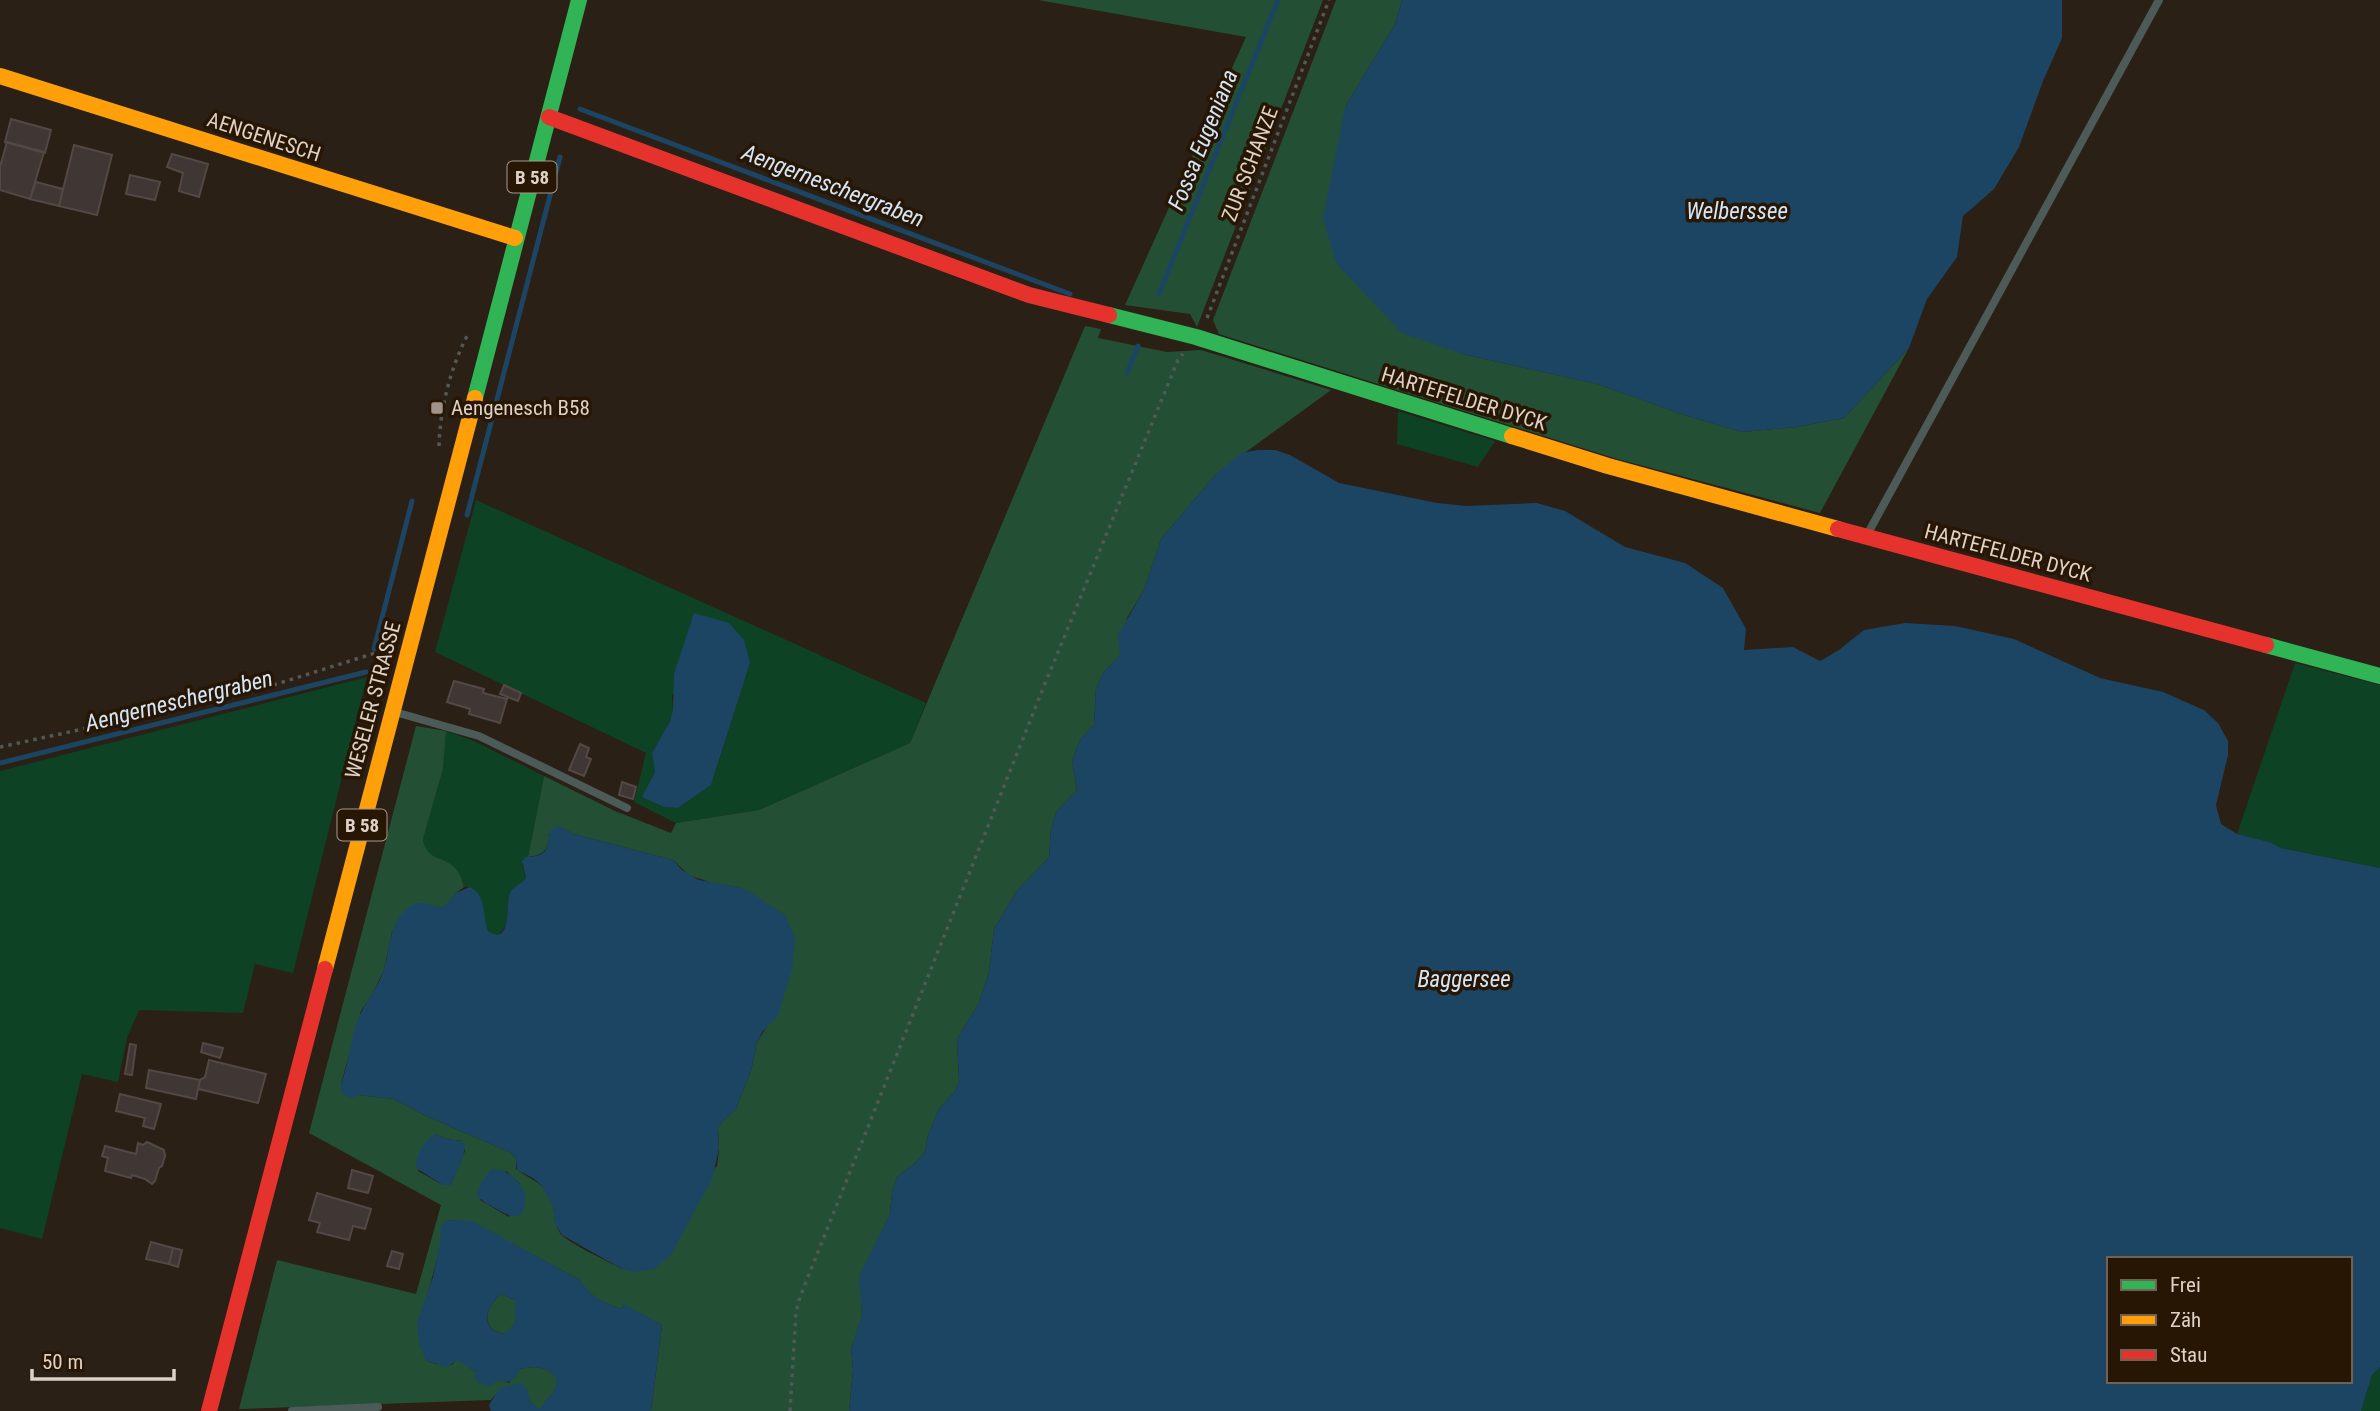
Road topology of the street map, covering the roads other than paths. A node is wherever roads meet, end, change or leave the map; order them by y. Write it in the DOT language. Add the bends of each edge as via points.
graph roads {
  1 [pos="579,0"];
  2 [pos="2160,0"];
  3 [pos="0,76"];
  4 [pos="549,117"];
  5 [pos="515,238"];
  6 [pos="1866,536"];
  7 [pos="2380,676"];
  8 [pos="392,711"];
  9 [pos="627,808"];
  10 [pos="378,1408"];
  11 [pos="209,1411"];
  12 [pos="292,1411"];
  1 -- 4 [label="street, WESELER STRASSE / B 58"];
  2 -- 6 [label="lane"];
  3 -- 5 [label="street, AENGENESCH"];
  4 -- 5 [label="street, WESELER STRASSE / B 58"];
  4 -- 6 [label="street, HARTEFELDER DYCK" via="1029,295 1196,337 1608,466"];
  5 -- 8 [label="street, WESELER STRASSE / B 58"];
  6 -- 7 [label="street, HARTEFELDER DYCK"];
  8 -- 9 [label="lane" via="479,736"];
  8 -- 11 [label="street, WESELER STRASSE / B 58"];
  10 -- 12 [label="lane"];
}
